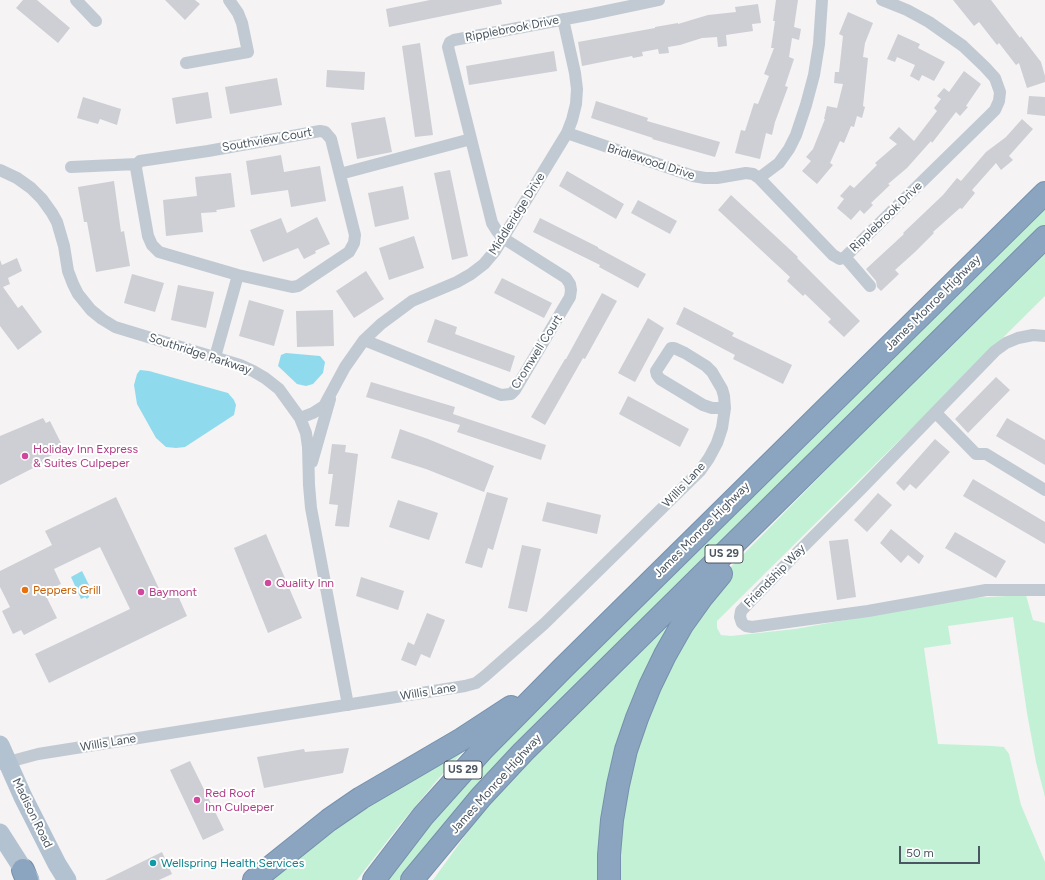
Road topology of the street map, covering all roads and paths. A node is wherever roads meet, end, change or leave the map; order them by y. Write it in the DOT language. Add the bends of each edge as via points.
graph roads {
  1 [pos="76,0"];
  2 [pos="229,0"];
  3 [pos="659,0"];
  4 [pos="822,0"];
  5 [pos="882,0"];
  6 [pos="563,19"];
  7 [pos="96,21"];
  8 [pos="186,63"];
  9 [pos="567,133"];
  10 [pos="471,139"];
  11 [pos="137,164"];
  12 [pos="71,167"];
  13 [pos="0,170"];
  14 [pos="340,174"];
  15 [pos="759,178"];
  16 [pos="1045,193"];
  17 [pos="1045,237"];
  18 [pos="503,238"];
  19 [pos="845,257"];
  20 [pos="238,275"];
  21 [pos="870,286"];
  22 [pos="1045,336"];
  23 [pos="364,340"];
  24 [pos="215,357"];
  25 [pos="335,385"];
  26 [pos="725,408"];
  27 [pos="936,413"];
  28 [pos="300,418"];
  29 [pos="814,464"];
  30 [pos="310,473"];
  31 [pos="1045,490"];
  32 [pos="1045,590"];
  33 [pos="562,669"];
  34 [pos="348,705"];
  35 [pos="3,757"];
  36 [pos="0,833"];
  37 [pos="27,877"];
  38 [pos="67,880"];
  39 [pos="254,880"];
  40 [pos="374,880"];
  41 [pos="412,880"];
  42 [pos="609,880"];
  1 -- 7 [label="street"];
  2 -- 8 [label="street" via="242,23 248,52"];
  3 -- 6 [label="street, Ripplebrook Drive"];
  4 -- 15 [label="street" via="814,75 796,135 779,163"];
  5 -- 19 [label="street, Ripplebrook Drive" via="929,22 963,46 995,78 1000,92 999,101 995,110"];
  6 -- 9 [label="street, Middleridge Drive" via="576,89 576,104"];
  6 -- 10 [label="street, Ripplebrook Drive" via="450,42 448,47"];
  9 -- 15 [label="street, Bridlewood Drive" via="693,176 717,178 746,173"];
  9 -- 18 [label="street, Middleridge Drive"];
  10 -- 14 [label="street"];
  10 -- 18 [label="street, Ripplebrook Drive" via="492,223"];
  11 -- 12 [label="street"];
  11 -- 14 [label="street, Southview Court" via="140,161 320,131 326,132 331,139"];
  11 -- 20 [label="street, Southview Court" via="148,236 152,245 159,252"];
  13 -- 24 [label="street, Southridge Parkway" via="31,188 52,213 64,246 72,284 91,310 115,327"];
  14 -- 20 [label="street, Southview Court" via="355,235 349,252 298,286 292,287"];
  15 -- 19 [label="street, Ripplebrook Drive" via="833,255"];
  16 -- 33 [label="highway, James Monroe Highway / US 29"];
  17 -- 29 [label="highway, James Monroe Highway / US 29"];
  18 -- 23 [label="street, Middleridge Drive" via="495,252 471,274 412,301"];
  18 -- 23 [label="street, Cromwell Court" via="566,278 571,290 570,297 511,394 501,395"];
  19 -- 21 [label="street"];
  20 -- 24 [label="street"];
  22 -- 27 [label="street, Friendship Way" via="1033,335 1006,343 995,351"];
  23 -- 25 [label="street, Middleridge Drive"];
  24 -- 28 [label="street, Southridge Parkway" via="240,365 265,378 279,389"];
  25 -- 28 [label="street, Middleridge Drive" via="324,406"];
  25 -- 30 [label="street"];
  26 -- 26 [label="street, Willis Lane" via="722,388 712,372 685,353 671,348 656,371 660,379 703,405"];
  26 -- 34 [label="street, Willis Lane" via="717,443 700,471 544,624 476,683"];
  27 -- 31 [label="street" via="976,454 986,454"];
  27 -- 32 [label="street, Friendship Way" via="740,611 742,623 752,628 986,590"];
  28 -- 30 [label="street, Southridge Parkway" via="306,434"];
  29 -- 41 [label="highway, James Monroe Highway / US 29" via="523,752 481,797"];
  29 -- 42 [label="highway" via="702,597 665,655 650,686 626,750 612,820"];
  30 -- 34 [label="street, Southridge Parkway" via="312,508"];
  33 -- 39 [label="highway" via="462,739 361,798 329,820"];
  33 -- 40 [label="highway, James Monroe Highway / US 29" via="456,777"];
  34 -- 35 [label="street, Willis Lane" via="25,757"];
  35 -- 38 [label="main road, Madison Road"];
  36 -- 37 [label="main road"];
}
